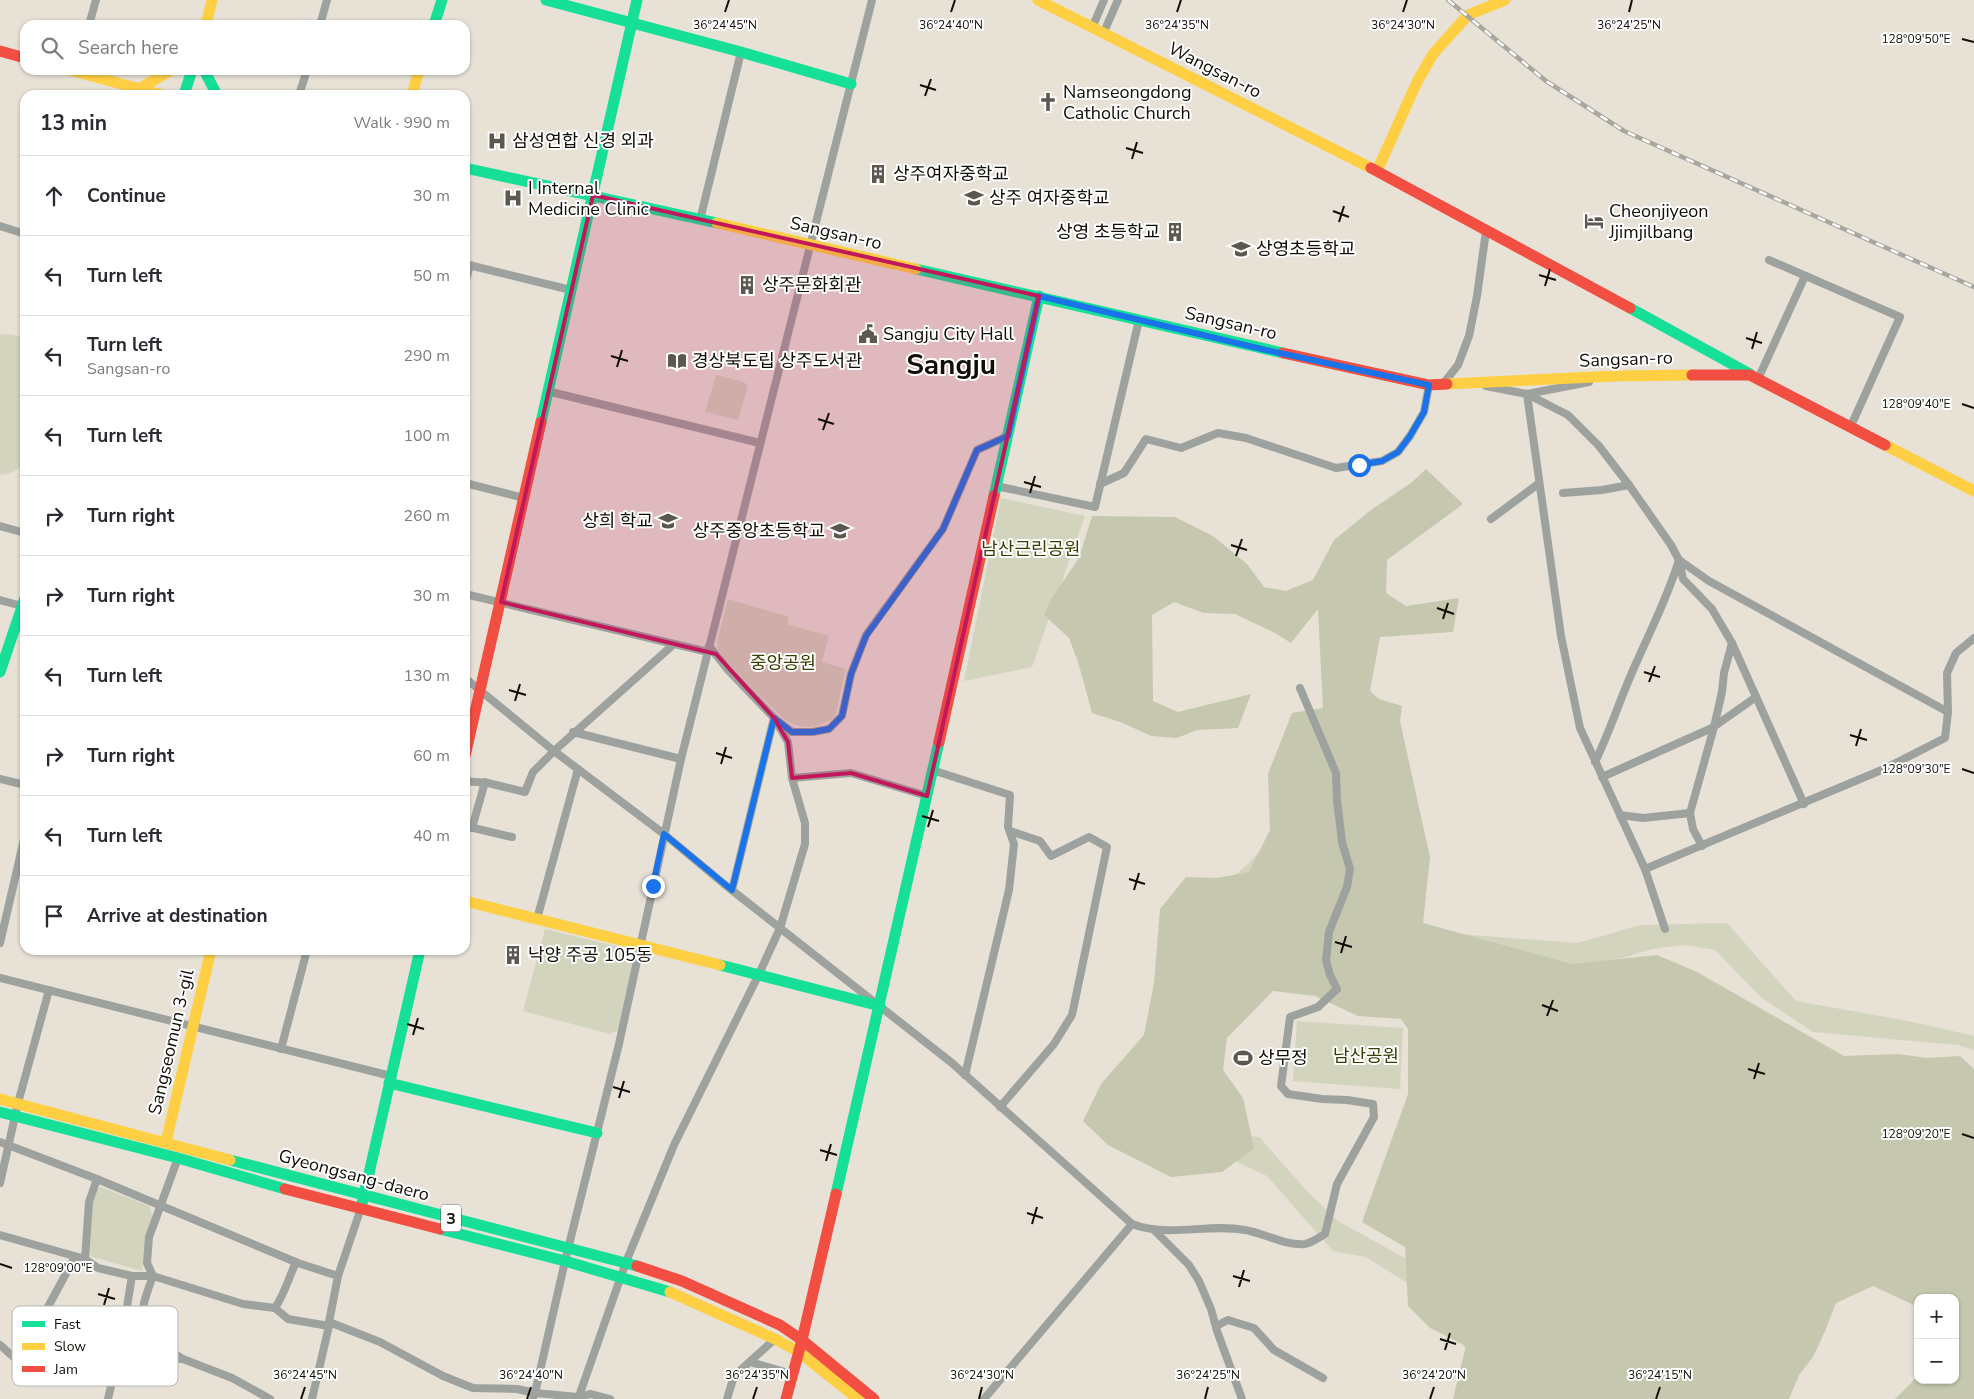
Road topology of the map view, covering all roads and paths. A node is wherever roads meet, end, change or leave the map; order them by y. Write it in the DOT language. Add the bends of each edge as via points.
graph roads {
  1 [pos="96,0"];
  2 [pos="212,0"];
  3 [pos="327,0"];
  4 [pos="442,0"];
  5 [pos="546,0"];
  6 [pos="637,0"];
  7 [pos="872,0"];
  8 [pos="1038,0"];
  9 [pos="1104,0"];
  10 [pos="1118,0"];
  11 [pos="1504,0"];
  12 [pos="90,20"];
  13 [pos="207,20"];
  14 [pos="321,20"];
  15 [pos="436,20"];
  16 [pos="632,23"];
  17 [pos="1092,28"];
  18 [pos="1103,34"];
  19 [pos="0,51"];
  20 [pos="741,52"];
  21 [pos="20,57"];
  22 [pos="87,75"];
  23 [pos="164,75"];
  24 [pos="190,75"];
  25 [pos="207,75"];
  26 [pos="306,75"];
  27 [pos="418,75"];
  28 [pos="851,84"];
  29 [pos="135,90"];
  30 [pos="144,90"];
  31 [pos="186,90"];
  32 [pos="214,90"];
  33 [pos="301,90"];
  34 [pos="414,90"];
  35 [pos="470,169"];
  36 [pos="1377,171"];
  37 [pos="593,195"];
  38 [pos="700,220"];
  39 [pos="0,226"];
  40 [pos="1486,231"];
  41 [pos="20,232"];
  42 [pos="811,246"];
  43 [pos="1769,260"];
  44 [pos="470,265"];
  45 [pos="1805,276"];
  46 [pos="571,290"];
  47 [pos="1039,296"];
  48 [pos="1139,320"];
  49 [pos="1616,376"];
  50 [pos="1758,379"];
  51 [pos="1443,384"];
  52 [pos="1474,384"];
  53 [pos="1429,385"];
  54 [pos="547,391"];
  55 [pos="1527,394"];
  56 [pos="1850,428"];
  57 [pos="1008,436"];
  58 [pos="760,443"];
  59 [pos="470,484"];
  60 [pos="1100,484"];
  61 [pos="1538,484"];
  62 [pos="1629,485"];
  63 [pos="996,486"];
  64 [pos="1974,491"];
  65 [pos="1563,492"];
  66 [pos="524,498"];
  67 [pos="1491,519"];
  68 [pos="0,526"];
  69 [pos="20,532"];
  70 [pos="1679,560"];
  71 [pos="470,595"];
  72 [pos="0,600"];
  73 [pos="20,602"];
  74 [pos="501,602"];
  75 [pos="20,614"];
  76 [pos="1974,638"];
  77 [pos="1732,643"];
  78 [pos="674,644"];
  79 [pos="708,649"];
  80 [pos="0,672"];
  81 [pos="470,682"];
  82 [pos="1300,688"];
  83 [pos="480,689"];
  84 [pos="1756,697"];
  85 [pos="1948,712"];
  86 [pos="774,718"];
  87 [pos="1714,726"];
  88 [pos="573,732"];
  89 [pos="470,734"];
  90 [pos="554,751"];
  91 [pos="681,760"];
  92 [pos="1595,762"];
  93 [pos="578,769"];
  94 [pos="932,770"];
  95 [pos="1602,777"];
  96 [pos="792,778"];
  97 [pos="0,779"];
  98 [pos="470,781"];
  99 [pos="485,782"];
  100 [pos="20,785"];
  101 [pos="927,796"];
  102 [pos="1804,804"];
  103 [pos="1690,813"];
  104 [pos="1620,815"];
  105 [pos="470,824"];
  106 [pos="470,827"];
  107 [pos="1010,831"];
  108 [pos="664,834"];
  109 [pos="512,837"];
  110 [pos="1702,846"];
  111 [pos="20,857"];
  112 [pos="1645,869"];
  113 [pos="732,890"];
  114 [pos="470,902"];
  115 [pos="537,919"];
  116 [pos="780,928"];
  117 [pos="1665,929"];
  118 [pos="0,943"];
  119 [pos="641,945"];
  120 [pos="210,955"];
  121 [pos="305,955"];
  122 [pos="419,955"];
  123 [pos="759,974"];
  124 [pos="0,978"];
  125 [pos="50,990"];
  126 [pos="880,1006"];
  127 [pos="192,1027"];
  128 [pos="281,1049"];
  129 [pos="965,1075"];
  130 [pos="390,1079"];
  131 [pos="0,1099"];
  132 [pos="18,1104"];
  133 [pos="1000,1107"];
  134 [pos="0,1112"];
  135 [pos="16,1116"];
  136 [pos="597,1133"];
  137 [pos="0,1142"];
  138 [pos="166,1142"];
  139 [pos="9,1146"];
  140 [pos="178,1158"];
  141 [pos="96,1179"];
  142 [pos="0,1183"];
  143 [pos="363,1202"];
  144 [pos="160,1205"];
  145 [pos="1132,1224"];
  146 [pos="1155,1231"];
  147 [pos="0,1234"];
  148 [pos="568,1249"];
  149 [pos="76,1257"];
  150 [pos="85,1259"];
  151 [pos="565,1261"];
  152 [pos="296,1262"];
  153 [pos="626,1262"];
  154 [pos="132,1276"];
  155 [pos="153,1276"];
  156 [pos="338,1276"];
  157 [pos="621,1277"];
  158 [pos="49,1306"];
  159 [pos="127,1306"];
  160 [pos="143,1306"];
  161 [pos="275,1308"];
  162 [pos="329,1324"];
  163 [pos="1216,1326"];
  164 [pos="775,1339"];
  165 [pos="802,1340"];
  166 [pos="0,1345"];
  167 [pos="799,1352"];
  168 [pos="12,1355"];
  169 [pos="178,1356"];
  170 [pos="178,1359"];
  171 [pos="183,1359"];
  172 [pos="750,1362"];
  173 [pos="792,1374"];
  174 [pos="1323,1378"];
  175 [pos="110,1386"];
  176 [pos="534,1396"];
  177 [pos="578,1398"];
  178 [pos="108,1399"];
  179 [pos="270,1399"];
  180 [pos="312,1399"];
  181 [pos="610,1399"];
  182 [pos="726,1399"];
  183 [pos="786,1399"];
  184 [pos="858,1399"];
  185 [pos="874,1399"];
  186 [pos="984,1399"];
  187 [pos="1242,1399"];
  1 -- 12 [label="street"];
  2 -- 13 [label="street"];
  3 -- 14 [label="street"];
  4 -- 15 [label="street"];
  5 -- 16 [label="street"];
  6 -- 16 [label="street"];
  7 -- 28 [label="street"];
  8 -- 17 [label="street, Wangsan-ro"];
  9 -- 17 [label="street"];
  10 -- 18 [label="street"];
  11 -- 36 [label="street" via="1468,15 1433,54"];
  16 -- 20 [label="street"];
  16 -- 37 [label="street"];
  17 -- 18 [label="street, Wangsan-ro"];
  18 -- 36 [label="street, Wangsan-ro"];
  19 -- 21 [label="street"];
  20 -- 28 [label="street"];
  20 -- 38 [label="street"];
  22 -- 29 [label="street"];
  23 -- 30 [label="street"];
  24 -- 31 [label="street"];
  25 -- 32 [label="street"];
  26 -- 33 [label="street"];
  27 -- 34 [label="street"];
  28 -- 42 [label="street"];
  35 -- 37 [label="street, Sangsan-ro"];
  36 -- 40 [label="street, Wangsan-ro"];
  37 -- 38 [label="street, Sangsan-ro"];
  37 -- 46 [label="street"];
  38 -- 42 [label="street, Sangsan-ro"];
  39 -- 41 [label="street"];
  40 -- 50 [label="street, Wangsan-ro"];
  40 -- 51 [label="street" via="1469,336 1458,365"];
  42 -- 47 [label="street, Sangsan-ro"];
  42 -- 58 [label="street"];
  43 -- 45 [label="street"];
  44 -- 46 [label="street"];
  45 -- 50 [label="street"];
  45 -- 56 [label="street" via="1900,317"];
  46 -- 54 [label="street"];
  47 -- 48 [label="street, Sangsan-ro"];
  47 -- 57 [label="street"];
  48 -- 53 [label="street, Sangsan-ro"];
  48 -- 60 [label="street"];
  49 -- 50 [label="street, Sangsan-ro" via="1750,375"];
  49 -- 52 [label="street, Sangsan-ro"];
  49 -- 55 [label="street"];
  50 -- 56 [label="street, Sangsan-ro"];
  51 -- 52 [label="street, Sangsan-ro"];
  51 -- 53 [label="street, Sangsan-ro"];
  52 -- 55 [label="street"];
  53 -- 60 [label="street" via="1424,412 1410,436 1398,452 1382,461 1336,468 1246,438 1218,433 1180,448 1146,439 1124,473"];
  54 -- 58 [label="street"];
  54 -- 66 [label="street"];
  55 -- 61 [label="street"];
  55 -- 62 [label="street" via="1568,415 1599,446"];
  56 -- 64 [label="street, Sangsan-ro"];
  57 -- 63 [label="street"];
  57 -- 86 [label="street" via="977,450 943,529 866,636 851,674 842,716 829,729 813,732 792,732"];
  58 -- 79 [label="street"];
  59 -- 66 [label="street"];
  60 -- 63 [label="street" via="1095,507"];
  61 -- 67 [label="street"];
  61 -- 92 [label="street" via="1561,636 1580,728"];
  62 -- 65 [label="street"];
  62 -- 70 [label="street"];
  63 -- 94 [label="street"];
  66 -- 74 [label="street"];
  68 -- 69 [label="street"];
  70 -- 77 [label="street" via="1683,579 1712,610"];
  70 -- 85 [label="street" via="1709,581"];
  70 -- 92 [label="street" via="1668,594"];
  71 -- 74 [label="street"];
  72 -- 73 [label="street"];
  74 -- 78 [label="street"];
  74 -- 83 [label="street"];
  75 -- 80 [label="street"];
  76 -- 85 [label="street" via="1956,653 1946,673"];
  77 -- 84 [label="street"];
  77 -- 87 [label="street"];
  78 -- 79 [label="street"];
  78 -- 88 [label="street"];
  79 -- 86 [label="street"];
  79 -- 91 [label="street"];
  81 -- 83 [label="street"];
  82 -- 146 [label="street" via="1336,773 1342,842 1350,869 1348,887 1329,932 1326,960 1337,989 1318,1007 1290,1017 1281,1086 1288,1094 1373,1104 1374,1117 1337,1184 1325,1234 1312,1242 1295,1243 1247,1230 1224,1228"];
  83 -- 89 [label="street"];
  83 -- 90 [label="street"];
  84 -- 87 [label="street"];
  84 -- 102 [label="street"];
  85 -- 102 [label="street" via="1945,738"];
  86 -- 96 [label="street" via="788,742"];
  86 -- 113 [label="street"];
  87 -- 95 [label="street"];
  87 -- 103 [label="street"];
  88 -- 90 [label="street"];
  88 -- 91 [label="street"];
  90 -- 93 [label="street"];
  90 -- 99 [label="street" via="533,772 525,792"];
  91 -- 108 [label="street"];
  92 -- 95 [label="street"];
  93 -- 108 [label="street"];
  93 -- 115 [label="street"];
  94 -- 101 [label="street"];
  94 -- 107 [label="street" via="1010,794"];
  95 -- 104 [label="street"];
  96 -- 101 [label="street" via="851,773"];
  96 -- 116 [label="street" via="806,823 805,844"];
  97 -- 100 [label="street"];
  98 -- 99 [label="street"];
  99 -- 105 [label="street"];
  101 -- 126 [label="street"];
  102 -- 110 [label="street"];
  103 -- 104 [label="street" via="1644,818"];
  103 -- 110 [label="street" via="1692,829"];
  104 -- 112 [label="street"];
  106 -- 109 [label="street"];
  107 -- 129 [label="street" via="1014,844 1009,890"];
  107 -- 133 [label="street" via="1040,841 1051,856 1089,837 1107,847 1072,1015 1054,1044"];
  108 -- 113 [label="street"];
  108 -- 119 [label="street"];
  110 -- 112 [label="street"];
  111 -- 118 [label="street"];
  112 -- 117 [label="street"];
  113 -- 116 [label="street"];
  114 -- 115 [label="street"];
  115 -- 119 [label="street"];
  116 -- 123 [label="street"];
  116 -- 126 [label="street"];
  119 -- 123 [label="street"];
  119 -- 136 [label="street"];
  120 -- 127 [label="street, Sangseomun 3-gil"];
  121 -- 128 [label="street"];
  122 -- 130 [label="street"];
  123 -- 126 [label="street"];
  123 -- 153 [label="street" via="674,1145"];
  124 -- 125 [label="street"];
  125 -- 127 [label="street"];
  125 -- 132 [label="street"];
  126 -- 129 [label="street"];
  126 -- 165 [label="street"];
  127 -- 128 [label="street"];
  127 -- 138 [label="street, Sangseomun 3-gil"];
  128 -- 130 [label="street"];
  129 -- 133 [label="street"];
  130 -- 136 [label="street"];
  130 -- 143 [label="street"];
  131 -- 132 [label="street, Gyeongsang-daero / 3"];
  132 -- 135 [label="street"];
  132 -- 138 [label="street, Gyeongsang-daero / 3"];
  133 -- 145 [label="street"];
  134 -- 135 [label="street, Gyeongsang-daero / 3"];
  135 -- 139 [label="street"];
  135 -- 140 [label="street, Gyeongsang-daero / 3"];
  136 -- 148 [label="street"];
  137 -- 139 [label="street"];
  138 -- 143 [label="street, Gyeongsang-daero / 3"];
  139 -- 141 [label="street"];
  139 -- 142 [label="street"];
  140 -- 143 [label="street, Gyeongsang-daero / 3" via="316,1198"];
  140 -- 144 [label="street"];
  141 -- 144 [label="street"];
  141 -- 150 [label="street" via="89,1202"];
  143 -- 148 [label="street, Gyeongsang-daero / 3"];
  143 -- 151 [label="street, Gyeongsang-daero / 3"];
  143 -- 156 [label="street"];
  144 -- 152 [label="street"];
  144 -- 155 [label="street" via="149,1237 147,1263"];
  145 -- 146 [label="street"];
  145 -- 186 [label="street"];
  146 -- 163 [label="street" via="1189,1265"];
  147 -- 149 [label="street"];
  148 -- 151 [label="street"];
  148 -- 153 [label="street, Gyeongsang-daero / 3"];
  149 -- 150 [label="street"];
  149 -- 158 [label="street"];
  150 -- 154 [label="street" via="98,1268"];
  151 -- 157 [label="street, Gyeongsang-daero / 3"];
  151 -- 176 [label="street"];
  152 -- 156 [label="street"];
  152 -- 161 [label="street"];
  153 -- 157 [label="street"];
  153 -- 165 [label="street, Gyeongsang-daero / 3" via="740,1306 780,1325"];
  154 -- 155 [label="street"];
  154 -- 159 [label="street"];
  155 -- 160 [label="street"];
  155 -- 161 [label="street" via="242,1304"];
  156 -- 162 [label="street"];
  157 -- 164 [label="street, Gyeongsang-daero / 3" via="678,1295"];
  157 -- 177 [label="street"];
  161 -- 162 [label="street" via="288,1319"];
  162 -- 176 [label="street" via="380,1342 443,1376 473,1388 517,1389"];
  162 -- 180 [label="street"];
  163 -- 174 [label="street" via="1228,1320 1254,1328 1274,1350"];
  163 -- 187 [label="street"];
  164 -- 167 [label="street, Gyeongsang-daero / 3"];
  164 -- 172 [label="street"];
  165 -- 167 [label="street"];
  165 -- 185 [label="street, Gyeongsang-daero / 3"];
  166 -- 168 [label="street"];
  167 -- 173 [label="street"];
  167 -- 184 [label="street, Gyeongsang-daero / 3"];
  169 -- 171 [label="street"];
  170 -- 171 [label="street"];
  171 -- 179 [label="street" via="232,1378"];
  172 -- 173 [label="street"];
  172 -- 182 [label="street" via="734,1376"];
  173 -- 183 [label="street"];
  175 -- 178 [label="street"];
  176 -- 177 [label="street"];
  177 -- 181 [label="street" via="591,1394"];
}
